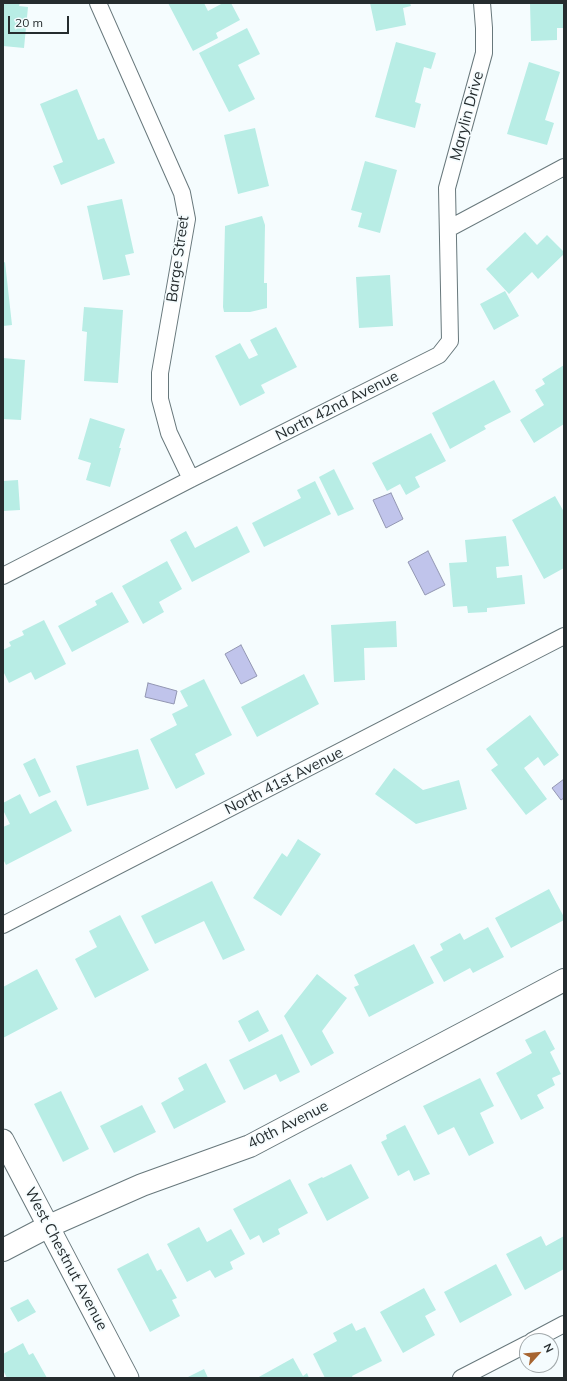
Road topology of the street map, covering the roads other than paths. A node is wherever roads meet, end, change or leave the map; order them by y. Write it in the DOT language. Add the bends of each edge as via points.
graph roads {
  1 [pos="98,3"];
  2 [pos="482,3"];
  3 [pos="564,167"];
  4 [pos="448,229"];
  5 [pos="191,479"];
  6 [pos="3,576"];
  7 [pos="564,636"];
  8 [pos="3,925"];
  9 [pos="564,980"];
  10 [pos="3,1140"];
  11 [pos="48,1226"];
  12 [pos="3,1250"];
  13 [pos="564,1324"];
  14 [pos="547,1333"];
  15 [pos="519,1348"];
  16 [pos="128,1378"];
  17 [pos="461,1378"];
  1 -- 5 [label="street, Barge Street" via="182,193 187,219 160,374 160,399 169,433"];
  2 -- 4 [label="street, Marylin Drive" via="484,52 448,188"];
  3 -- 4 [label="street"];
  4 -- 5 [label="street, North 42nd Avenue" via="450,341 439,355"];
  5 -- 6 [label="street, North 42nd Avenue"];
  7 -- 8 [label="street, North 41st Avenue"];
  9 -- 11 [label="main road, 40th Avenue" via="250,1146 142,1185"];
  10 -- 11 [label="street, West Chestnut Avenue"];
  11 -- 12 [label="main road, 40th Avenue"];
  11 -- 16 [label="street, West Chestnut Avenue"];
  13 -- 14 [label="street"];
  15 -- 17 [label="street"];
}
